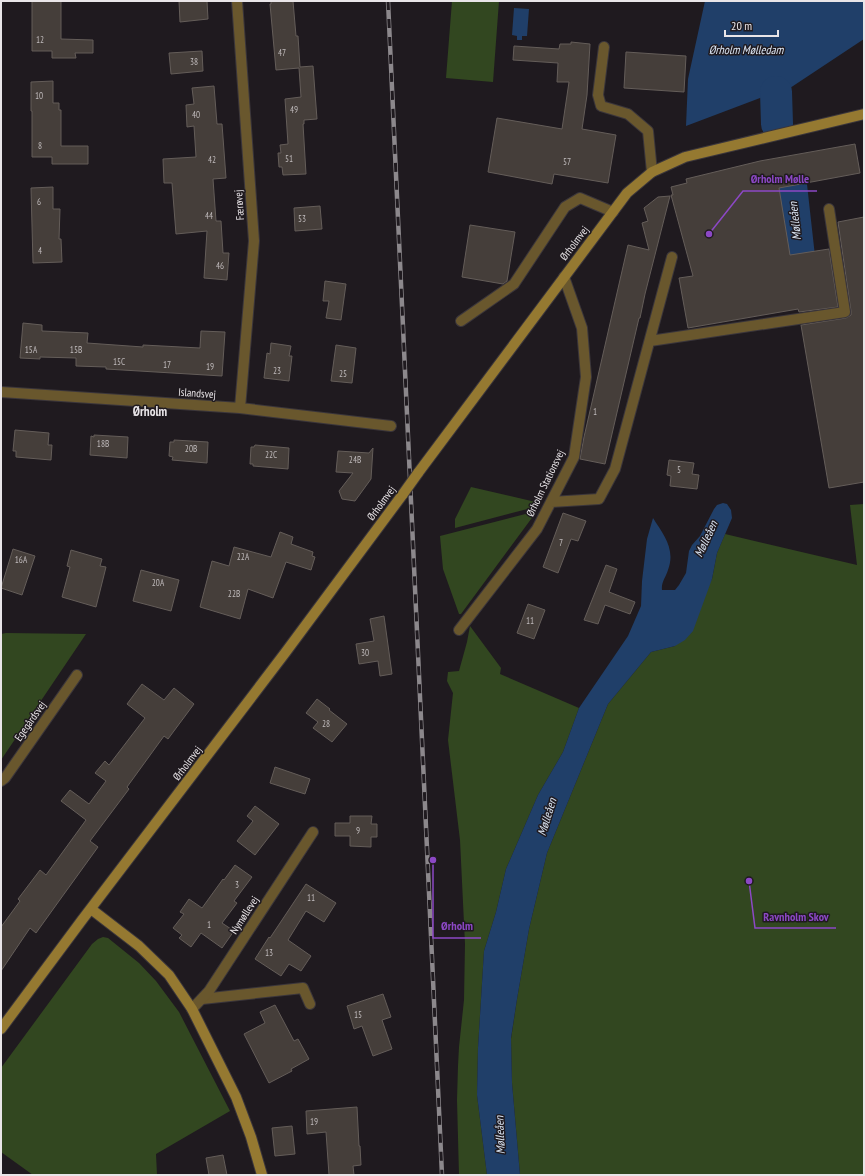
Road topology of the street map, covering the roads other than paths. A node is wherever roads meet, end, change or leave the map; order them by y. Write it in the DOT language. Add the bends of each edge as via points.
graph roads {
  1 [pos="237,1"];
  2 [pos="604,47"];
  3 [pos="864,114"];
  4 [pos="652,172"];
  5 [pos="829,209"];
  6 [pos="613,212"];
  7 [pos="672,257"];
  8 [pos="564,277"];
  9 [pos="461,321"];
  10 [pos="650,341"];
  11 [pos="1,392"];
  12 [pos="240,408"];
  13 [pos="391,426"];
  14 [pos="551,502"];
  15 [pos="459,630"];
  16 [pos="77,675"];
  17 [pos="1,781"];
  18 [pos="313,832"];
  19 [pos="91,909"];
  20 [pos="202,999"];
  21 [pos="310,1004"];
  22 [pos="192,1009"];
  23 [pos="1,1029"];
  24 [pos="262,1175"];
  1 -- 12 [label="street, Færøvej" via="254,241"];
  2 -- 4 [label="street" via="598,95 601,106 628,114 648,132"];
  3 -- 4 [label="street, Ørholmvej" via="685,158"];
  4 -- 6 [label="street, Ørholmvej" via="627,193"];
  5 -- 10 [label="street" via="845,312"];
  6 -- 8 [label="street, Ørholmvej"];
  6 -- 9 [label="street" via="580,198 565,207 514,284"];
  7 -- 10 [label="street"];
  8 -- 14 [label="street, Ørholm Stationsvej" via="582,328 586,377 574,456"];
  8 -- 19 [label="street, Ørholmvej, bridge"];
  10 -- 14 [label="street" via="616,470 599,500"];
  11 -- 12 [label="street, Islandsvej"];
  12 -- 13 [label="street, Islandsvej"];
  14 -- 15 [label="street, Ørholm Stationsvej" via="537,529"];
  16 -- 17 [label="street, Egegårdsvej"];
  18 -- 20 [label="street, Nymøllevej"];
  19 -- 22 [label="street" via="139,946 169,975"];
  19 -- 23 [label="street, Ørholmvej"];
  20 -- 21 [label="street" via="303,988"];
  20 -- 22 [label="street, Nymøllevej"];
  22 -- 24 [label="street" via="236,1097"];
}
